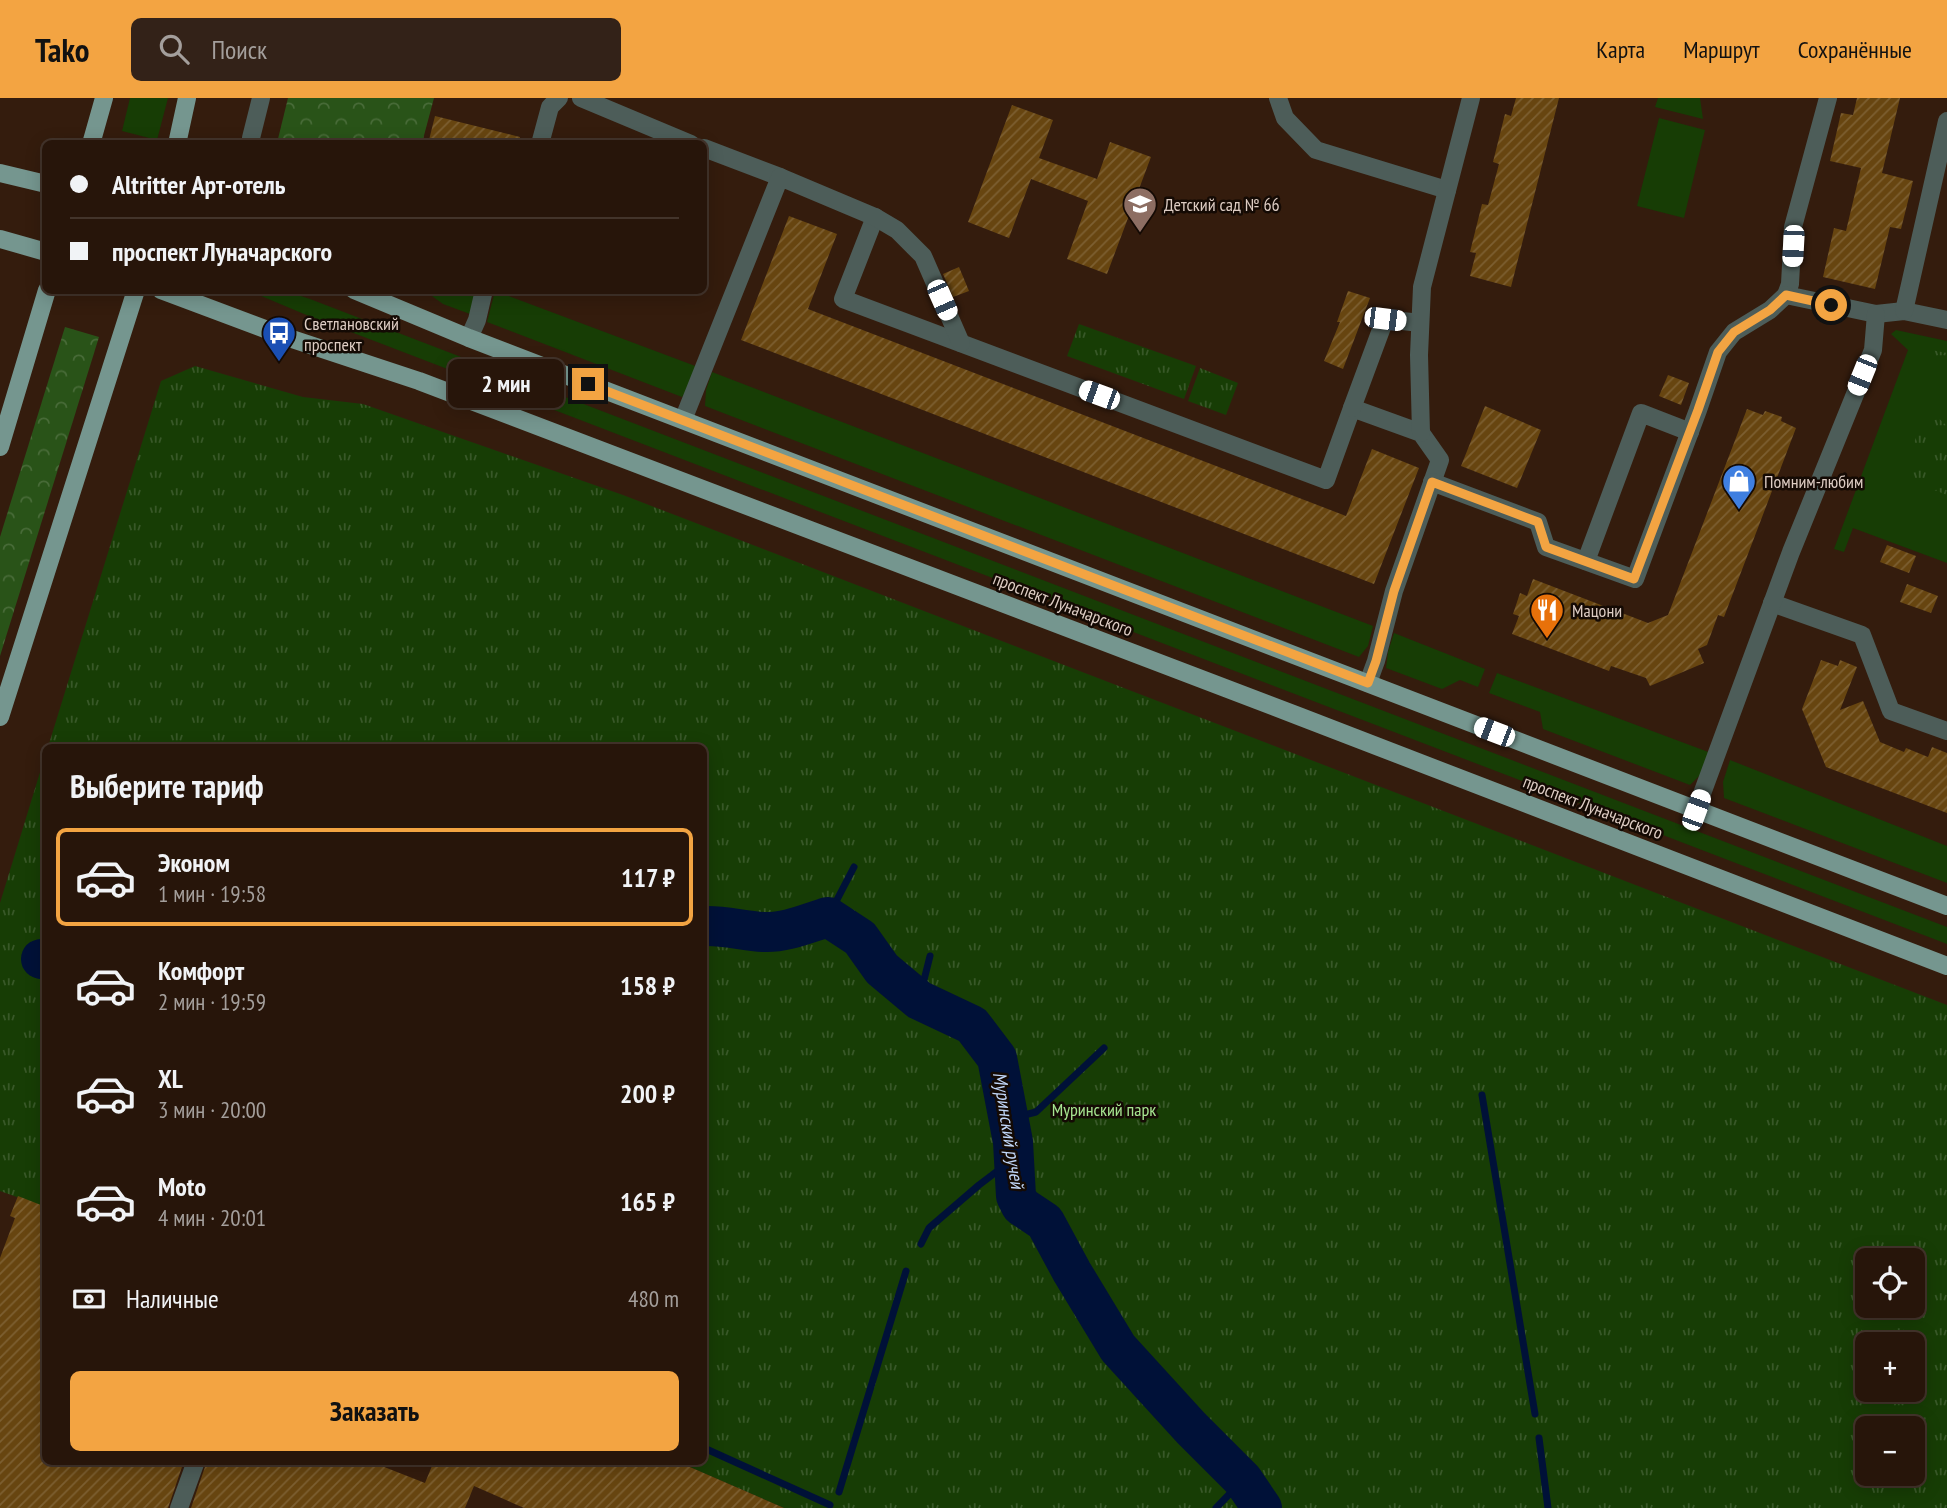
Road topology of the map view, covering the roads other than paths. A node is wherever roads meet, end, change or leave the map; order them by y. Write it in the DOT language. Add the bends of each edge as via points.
graph roads {
  1 [pos="104,98"];
  2 [pos="187,98"];
  3 [pos="261,98"];
  4 [pos="559,98"];
  5 [pos="581,98"];
  6 [pos="1278,98"];
  7 [pos="1471,98"];
  8 [pos="1828,98"];
  9 [pos="1947,121"];
  10 [pos="251,138"];
  11 [pos="91,140"];
  12 [pos="178,140"];
  13 [pos="541,140"];
  14 [pos="681,140"];
  15 [pos="707,149"];
  16 [pos="0,173"];
  17 [pos="780,177"];
  18 [pos="42,183"];
  19 [pos="1447,190"];
  20 [pos="875,216"];
  21 [pos="0,239"];
  22 [pos="42,251"];
  23 [pos="46,294"];
  24 [pos="135,294"];
  25 [pos="172,294"];
  26 [pos="364,294"];
  27 [pos="483,294"];
  28 [pos="1786,295"];
  29 [pos="1904,311"];
  30 [pos="1876,314"];
  31 [pos="1947,320"];
  32 [pos="1420,323"];
  33 [pos="469,338"];
  34 [pos="961,343"];
  35 [pos="1352,408"];
  36 [pos="683,420"];
  37 [pos="1690,432"];
  38 [pos="1421,433"];
  39 [pos="0,447"];
  40 [pos="1432,482"];
  41 [pos="1586,561"];
  42 [pos="1772,603"];
  43 [pos="1368,683"];
  44 [pos="0,717"];
  45 [pos="1947,731"];
  46 [pos="1696,810"];
  47 [pos="1947,906"];
  48 [pos="1947,966"];
  49 [pos="195,1465"];
  50 [pos="179,1508"];
  1 -- 11 [label="main road"];
  2 -- 12 [label="main road"];
  3 -- 10 [label="lane"];
  4 -- 13 [label="lane" via="550,107"];
  5 -- 14 [label="lane"];
  6 -- 19 [label="lane" via="1285,118 1316,149"];
  7 -- 19 [label="lane"];
  8 -- 28 [label="lane" via="1793,227"];
  9 -- 29 [label="lane"];
  15 -- 17 [label="lane"];
  16 -- 18 [label="main road"];
  17 -- 20 [label="lane"];
  17 -- 36 [label="lane"];
  19 -- 32 [label="lane" via="1422,287"];
  20 -- 34 [label="lane" via="923,256"];
  20 -- 34 [label="lane" via="843,299"];
  21 -- 22 [label="main road"];
  23 -- 39 [label="main road"];
  24 -- 44 [label="main road"];
  25 -- 48 [label="main road, проспект Луначарского" via="419,381"];
  26 -- 33 [label="main road, проспект Луначарского"];
  27 -- 33 [label="lane"];
  28 -- 30 [label="lane"];
  28 -- 37 [label="lane" via="1734,332 1718,352"];
  29 -- 30 [label="lane"];
  29 -- 31 [label="lane"];
  30 -- 42 [label="lane" via="1872,350"];
  32 -- 35 [label="lane" via="1385,319"];
  32 -- 38 [label="lane"];
  33 -- 36 [label="main road, проспект Луначарского"];
  34 -- 35 [label="lane" via="1326,480"];
  35 -- 38 [label="lane"];
  36 -- 43 [label="main road, проспект Луначарского"];
  37 -- 41 [label="lane" via="1634,579"];
  37 -- 41 [label="lane" via="1641,413"];
  38 -- 40 [label="lane" via="1440,460"];
  40 -- 41 [label="lane" via="1538,522 1546,547"];
  40 -- 43 [label="lane"];
  42 -- 45 [label="lane" via="1862,635 1891,711"];
  42 -- 46 [label="lane"];
  43 -- 46 [label="main road, проспект Луначарского"];
  46 -- 47 [label="main road, проспект Луначарского"];
  49 -- 50 [label="lane"];
}
